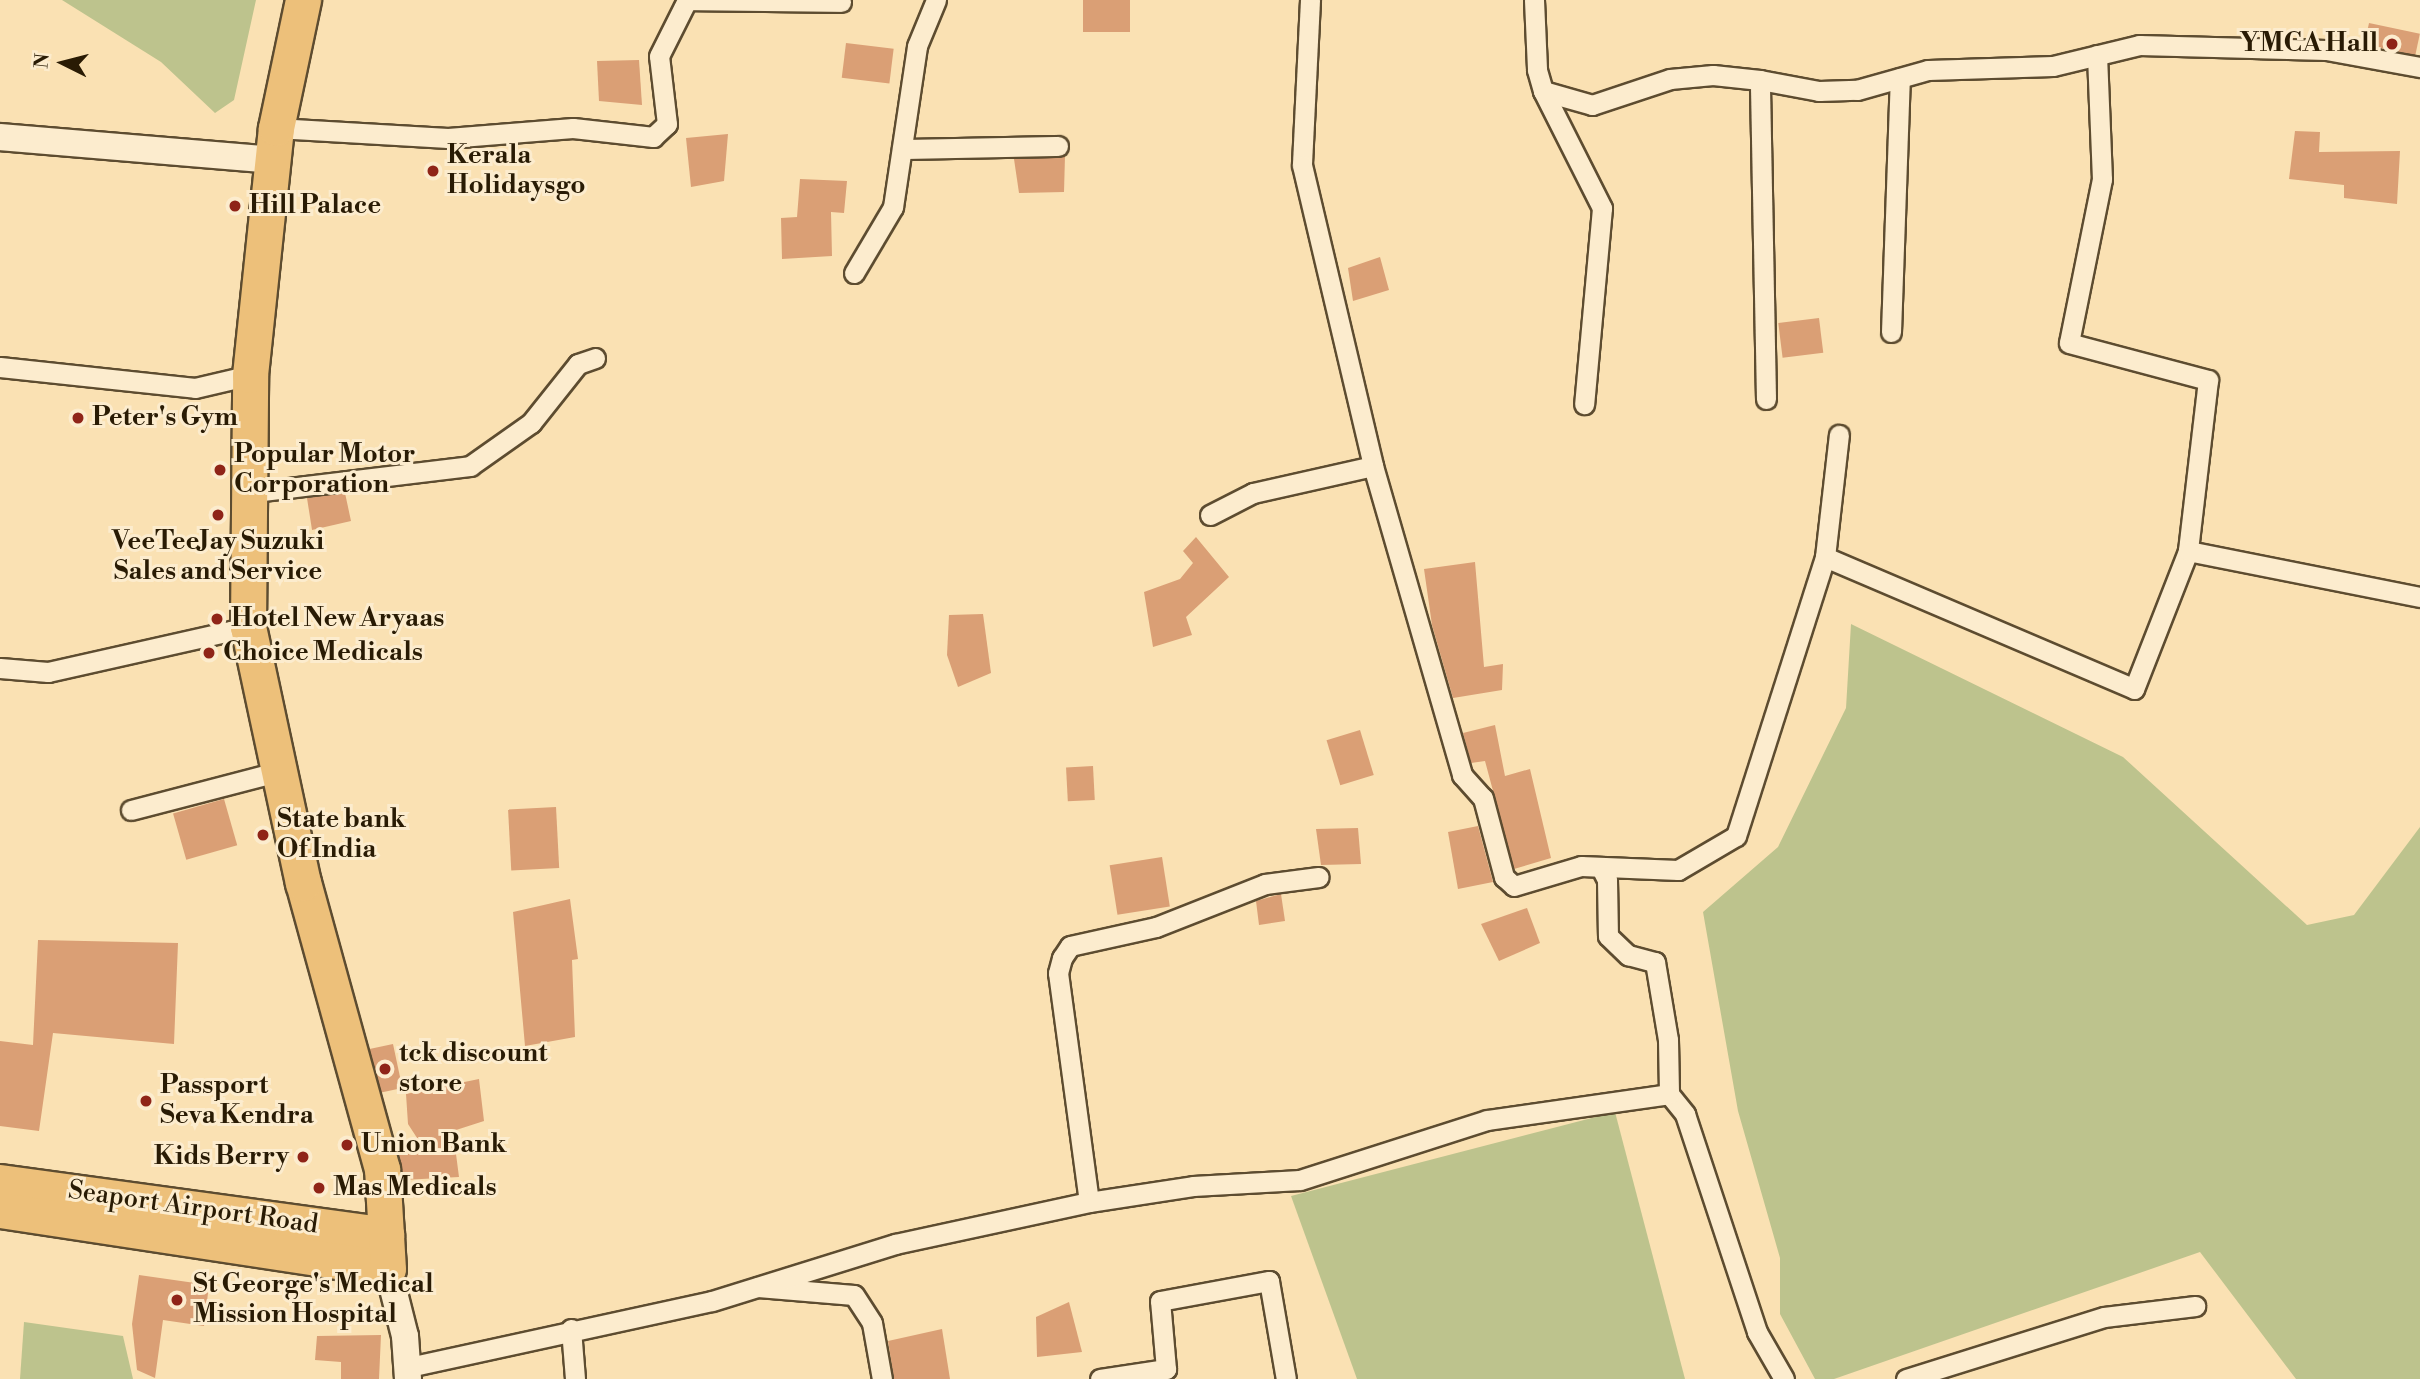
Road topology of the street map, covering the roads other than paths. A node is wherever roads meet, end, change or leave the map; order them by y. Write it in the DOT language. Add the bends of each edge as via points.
graph roads {
  1 [pos="303,0"];
  2 [pos="688,0"];
  3 [pos="936,0"];
  4 [pos="1310,0"];
  5 [pos="1534,0"];
  6 [pos="841,2"];
  7 [pos="2097,55"];
  8 [pos="2420,67"];
  9 [pos="1900,78"];
  10 [pos="1760,80"];
  11 [pos="1543,91"];
  12 [pos="0,137"];
  13 [pos="274,144"];
  14 [pos="1058,146"];
  15 [pos="902,149"];
  16 [pos="854,273"];
  17 [pos="1891,332"];
  18 [pos="595,358"];
  19 [pos="0,367"];
  20 [pos="250,374"];
  21 [pos="1766,399"];
  22 [pos="1584,404"];
  23 [pos="1839,435"];
  24 [pos="1373,466"];
  25 [pos="247,493"];
  26 [pos="1210,515"];
  27 [pos="2188,551"];
  28 [pos="1825,556"];
  29 [pos="2420,597"];
  30 [pos="248,627"];
  31 [pos="0,668"];
  32 [pos="277,772"];
  33 [pos="131,810"];
  34 [pos="1602,870"];
  35 [pos="1319,877"];
  36 [pos="1669,1094"];
  37 [pos="0,1182"];
  38 [pos="1089,1202"];
  39 [pos="0,1210"];
  40 [pos="0,1224"];
  41 [pos="112,1228"];
  42 [pos="386,1235"];
  43 [pos="388,1269"];
  44 [pos="747,1286"];
  45 [pos="2195,1306"];
  46 [pos="571,1329"];
  47 [pos="409,1373"];
  48 [pos="1167,1374"];
  49 [pos="575,1379"];
  50 [pos="882,1379"];
  51 [pos="1100,1379"];
  52 [pos="1286,1379"];
  53 [pos="1784,1379"];
  54 [pos="1906,1379"];
  1 -- 13 [label="highway"];
  2 -- 6 [label="street"];
  2 -- 13 [label="street" via="659,56 667,124 653,137 573,128"];
  3 -- 15 [label="street" via="917,46"];
  4 -- 24 [label="street" via="1302,165"];
  5 -- 11 [label="street" via="1537,70"];
  7 -- 8 [label="street" via="2140,45 2326,50"];
  7 -- 9 [label="street" via="2053,66 1928,70"];
  7 -- 27 [label="street" via="2102,179 2069,343 2208,380"];
  9 -- 10 [label="street" via="1857,90 1819,91"];
  9 -- 17 [label="street"];
  10 -- 11 [label="street" via="1713,75 1670,79 1592,105"];
  10 -- 21 [label="street"];
  11 -- 22 [label="street" via="1602,208"];
  12 -- 13 [label="main road"];
  13 -- 20 [label="highway"];
  14 -- 15 [label="street"];
  15 -- 16 [label="street" via="893,207"];
  18 -- 25 [label="street" via="578,364 531,423 470,466"];
  19 -- 20 [label="street" via="195,388"];
  20 -- 25 [label="highway"];
  23 -- 28 [label="street"];
  24 -- 26 [label="street" via="1253,493"];
  24 -- 34 [label="street" via="1462,775 1483,798 1504,877 1514,886 1529,886 1581,866"];
  25 -- 30 [label="highway"];
  27 -- 28 [label="street" via="2134,689"];
  27 -- 29 [label="street"];
  28 -- 34 [label="street" via="1736,836 1678,870"];
  30 -- 31 [label="street" via="48,672"];
  30 -- 32 [label="highway"];
  32 -- 33 [label="street"];
  32 -- 42 [label="highway" via="382,1169"];
  34 -- 36 [label="street" via="1607,880 1608,936 1628,955 1655,962 1668,1040"];
  35 -- 38 [label="street" via="1265,884 1212,909 1070,946 1058,973"];
  36 -- 38 [label="street" via="1487,1119 1300,1180 1193,1186"];
  36 -- 53 [label="street" via="1685,1114 1757,1332"];
  37 -- 42 [label="highway, Seaport Airport Road"];
  38 -- 44 [label="street" via="895,1244"];
  39 -- 41 [label="highway, Seaport Airport Road"];
  40 -- 41 [label="street" via="46,1230"];
  41 -- 43 [label="highway, Seaport Airport Road"];
  42 -- 43 [label="highway"];
  43 -- 47 [label="main road"];
  44 -- 46 [label="street" via="712,1301"];
  44 -- 50 [label="street" via="854,1295 872,1324"];
  45 -- 54 [label="street" via="2104,1317"];
  46 -- 47 [label="street"];
  46 -- 49 [label="street"];
  48 -- 51 [label="street"];
  48 -- 52 [label="street" via="1160,1301 1269,1281"];
}
